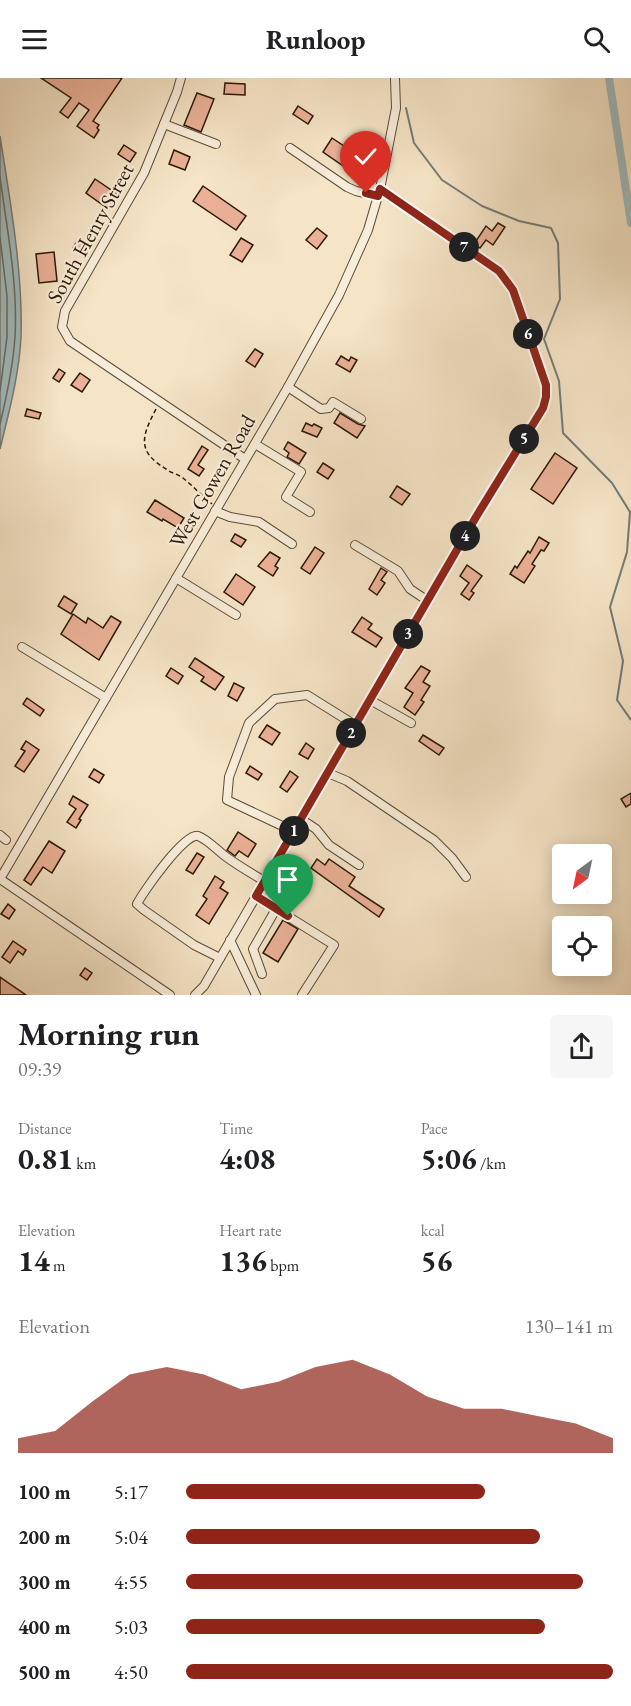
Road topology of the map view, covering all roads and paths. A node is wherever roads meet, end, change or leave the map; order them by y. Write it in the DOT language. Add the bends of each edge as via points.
graph roads {
  1 [pos="181,78"];
  2 [pos="395,78"];
  3 [pos="164,124"];
  4 [pos="216,144"];
  5 [pos="290,148"];
  6 [pos="379,192"];
  7 [pos="288,387"];
  8 [pos="160,402"];
  9 [pos="361,419"];
  10 [pos="255,444"];
  11 [pos="245,459"];
  12 [pos="216,509"];
  13 [pos="310,512"];
  14 [pos="291,544"];
  15 [pos="355,545"];
  16 [pos="176,578"];
  17 [pos="428,601"];
  18 [pos="236,615"];
  19 [pos="22,647"];
  20 [pos="106,698"];
  21 [pos="370,700"];
  22 [pos="411,723"];
  23 [pos="355,725"];
  24 [pos="328,772"];
  25 [pos="301,819"];
  26 [pos="293,831"];
  27 [pos="358,865"];
  28 [pos="466,877"];
  29 [pos="0,879"];
  30 [pos="264,881"];
  31 [pos="256,896"];
  32 [pos="276,909"];
  33 [pos="230,940"];
  34 [pos="220,958"];
  35 [pos="262,974"];
  36 [pos="170,995"];
  37 [pos="195,995"];
  38 [pos="256,995"];
  39 [pos="302,995"];
  1 -- 3 [label="street, South Henry Street"];
  2 -- 6 [label="street, West Gowen Road" via="396,108"];
  3 -- 4 [label="street"];
  3 -- 8 [label="street, South Henry Street" via="144,173 65,311 62,327 70,341"];
  5 -- 6 [label="street" via="347,187"];
  6 -- 7 [label="street, West Gowen Road" via="353,266"];
  6 -- 17 [label="street" via="506,279 546,385 543,408"];
  7 -- 9 [label="street" via="321,409 329,408 333,402"];
  7 -- 10 [label="street, West Gowen Road"];
  8 -- 11 [label="street, South Henry Street"];
  8 -- 12 [label="path" via="147,428 145,450"];
  10 -- 11 [label="street, West Gowen Road"];
  10 -- 13 [label="street" via="301,472 286,497"];
  11 -- 12 [label="street, West Gowen Road"];
  12 -- 14 [label="street" via="230,517 259,522"];
  12 -- 16 [label="street, West Gowen Road"];
  15 -- 17 [label="street" via="398,571 410,590"];
  16 -- 18 [label="street"];
  16 -- 20 [label="street, West Gowen Road"];
  17 -- 21 [label="street"];
  19 -- 20 [label="street"];
  20 -- 29 [label="street, West Gowen Road"];
  21 -- 22 [label="street"];
  21 -- 23 [label="street"];
  23 -- 24 [label="street"];
  23 -- 26 [label="street" via="308,695 275,699 249,723 229,777 227,800"];
  24 -- 25 [label="street"];
  24 -- 28 [label="street" via="434,840"];
  25 -- 26 [label="street"];
  25 -- 27 [label="street"];
  26 -- 30 [label="street"];
  29 -- 36 [label="street"];
  30 -- 31 [label="street"];
  30 -- 34 [label="street" via="199,836 192,836 142,894 137,904 144,910"];
  31 -- 32 [label="street"];
  31 -- 33 [label="street"];
  32 -- 35 [label="street" via="253,948"];
  32 -- 39 [label="street" via="334,945"];
  33 -- 34 [label="street"];
  33 -- 38 [label="street"];
  34 -- 37 [label="street"];
}
